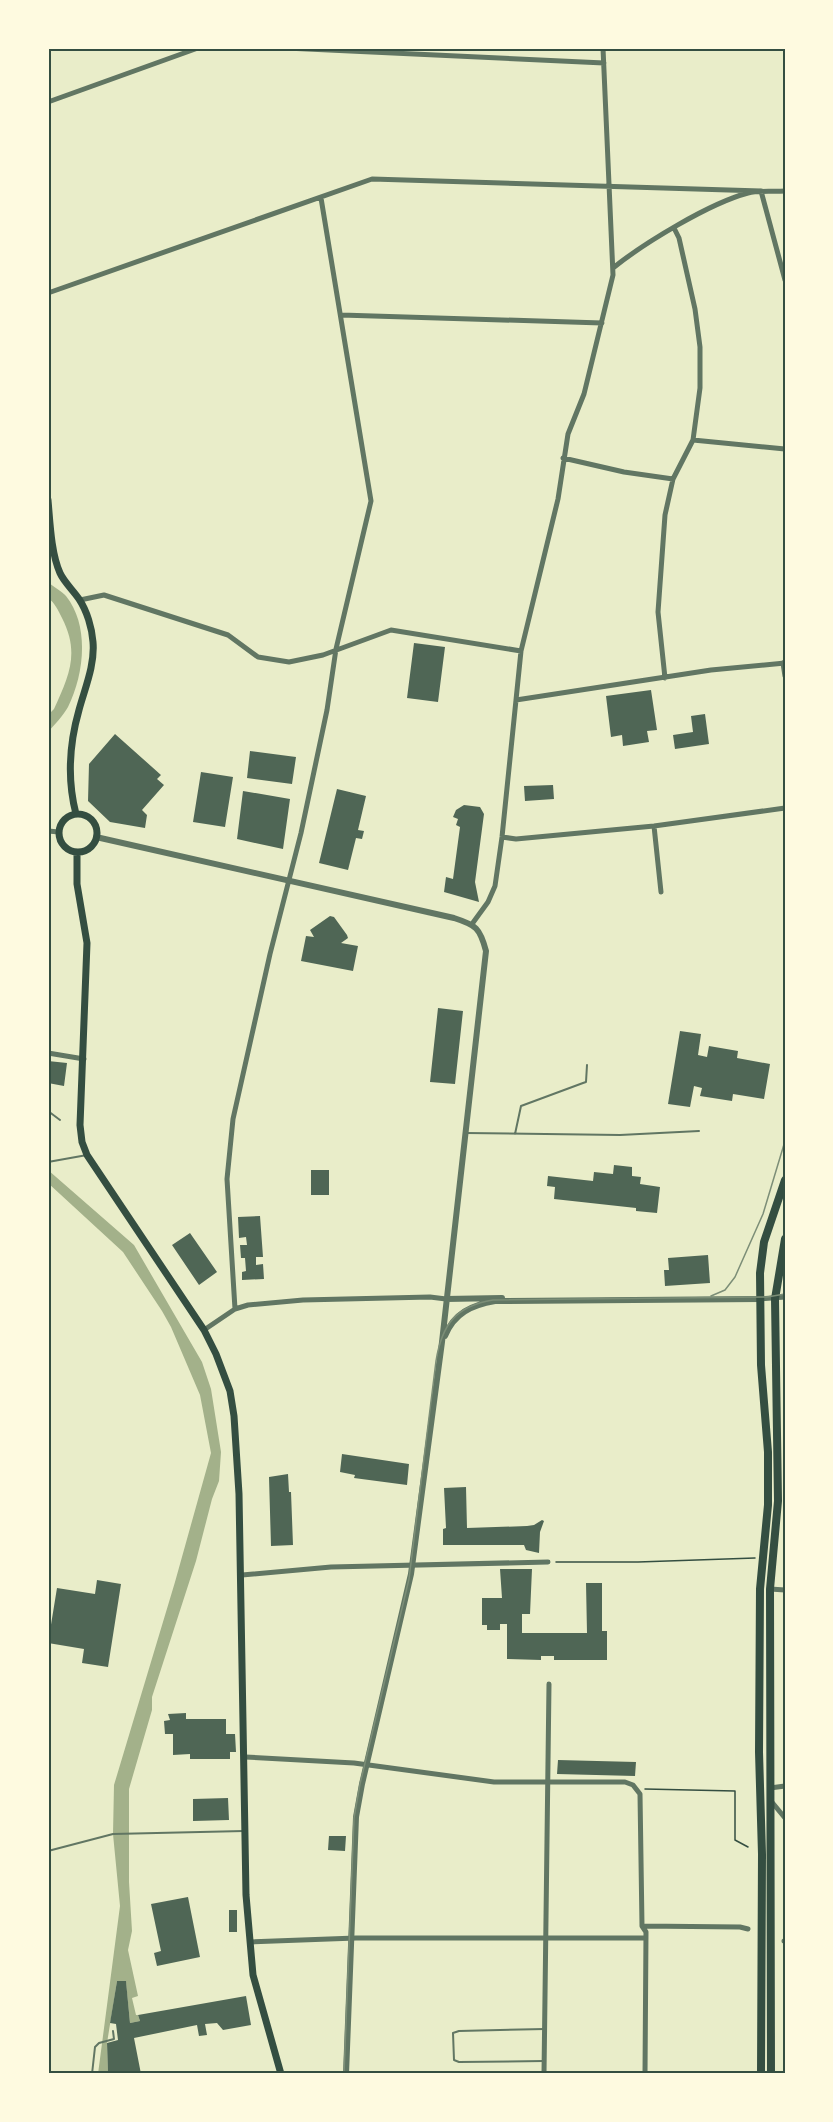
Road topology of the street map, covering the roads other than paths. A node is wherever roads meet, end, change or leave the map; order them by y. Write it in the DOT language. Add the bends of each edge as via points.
graph roads {
  1 [pos="198,48"];
  2 [pos="286,48"];
  3 [pos="603,48"];
  4 [pos="604,63"];
  5 [pos="48,102"];
  6 [pos="610,185"];
  7 [pos="761,191"];
  8 [pos="785,191"];
  9 [pos="321,198"];
  10 [pos="674,228"];
  11 [pos="613,268"];
  12 [pos="785,280"];
  13 [pos="48,293"];
  14 [pos="341,315"];
  15 [pos="602,323"];
  16 [pos="693,440"];
  17 [pos="785,449"];
  18 [pos="563,458"];
  19 [pos="673,479"];
  20 [pos="48,500"];
  21 [pos="80,600"];
  22 [pos="336,649"];
  23 [pos="521,651"];
  24 [pos="784,663"];
  25 [pos="785,676"];
  26 [pos="665,678"];
  27 [pos="516,700"];
  28 [pos="785,808"];
  29 [pos="76,814"];
  30 [pos="654,826"];
  31 [pos="48,831"];
  32 [pos="59,832"];
  33 [pos="96,837"];
  34 [pos="502,837"];
  35 [pos="77,852"];
  36 [pos="290,882"];
  37 [pos="661,892"];
  38 [pos="472,924"];
  39 [pos="48,1053"];
  40 [pos="84,1059"];
  41 [pos="587,1065"];
  42 [pos="48,1111"];
  43 [pos="60,1120"];
  44 [pos="699,1131"];
  45 [pos="466,1133"];
  46 [pos="515,1134"];
  47 [pos="87,1155"];
  48 [pos="48,1162"];
  49 [pos="785,1180"];
  50 [pos="785,1239"];
  51 [pos="785,1297"];
  52 [pos="446,1299"];
  53 [pos="760,1299"];
  54 [pos="775,1299"];
  55 [pos="514,1300"];
  56 [pos="235,1309"];
  57 [pos="457,1316"];
  58 [pos="204,1330"];
  59 [pos="442,1342"];
  60 [pos="548,1562"];
  61 [pos="412,1566"];
  62 [pos="242,1575"];
  63 [pos="770,1589"];
  64 [pos="785,1590"];
  65 [pos="549,1684"];
  66 [pos="245,1757"];
  67 [pos="366,1765"];
  68 [pos="548,1783"];
  69 [pos="785,1786"];
  70 [pos="770,1788"];
  71 [pos="771,1800"];
  72 [pos="785,1818"];
  73 [pos="247,1831"];
  74 [pos="48,1851"];
  75 [pos="642,1926"];
  76 [pos="748,1929"];
  77 [pos="646,1938"];
  78 [pos="351,1939"];
  79 [pos="546,1939"];
  80 [pos="250,1942"];
  81 [pos="545,2029"];
  82 [pos="113,2031"];
  83 [pos="544,2061"];
  84 [pos="48,2068"];
  85 [pos="50,2074"];
  86 [pos="92,2074"];
  87 [pos="281,2074"];
  88 [pos="346,2074"];
  89 [pos="544,2074"];
  90 [pos="645,2074"];
  91 [pos="761,2074"];
  92 [pos="771,2074"];
  1 -- 5 [label="street"];
  2 -- 4 [label="street"];
  3 -- 4 [label="street"];
  4 -- 6 [label="street"];
  6 -- 7 [label="street"];
  6 -- 9 [label="street" via="372,179"];
  6 -- 11 [label="street"];
  7 -- 8 [label="street"];
  7 -- 10 [label="street" via="726,201"];
  7 -- 12 [label="street"];
  9 -- 13 [label="street"];
  9 -- 14 [label="street"];
  10 -- 11 [label="street"];
  10 -- 16 [label="street" via="684,258 700,347 700,388"];
  11 -- 15 [label="street"];
  14 -- 15 [label="street"];
  14 -- 22 [label="street" via="371,501"];
  15 -- 18 [label="street"];
  16 -- 17 [label="street"];
  16 -- 19 [label="street"];
  18 -- 19 [label="street"];
  18 -- 23 [label="street" via="558,499"];
  19 -- 26 [label="street" via="665,514 658,612"];
  20 -- 21 [label="main road" via="57,564"];
  21 -- 22 [label="street" via="104,595 228,636 258,657 289,662"];
  21 -- 29 [label="main road" via="87,614 93,656 70,753 70,786"];
  22 -- 23 [label="street" via="393,630"];
  22 -- 36 [label="street"];
  23 -- 27 [label="street"];
  24 -- 25 [label="street"];
  24 -- 26 [label="street"];
  26 -- 27 [label="street"];
  27 -- 34 [label="street"];
  28 -- 30 [label="street"];
  29 -- 32 [label="main road" via="65,819"];
  29 -- 33 [label="main road" via="90,819 96,826"];
  30 -- 34 [label="street" via="516,839"];
  30 -- 37 [label="street"];
  31 -- 32 [label="street"];
  32 -- 35 [label="main road" via="66,848"];
  33 -- 35 [label="main road" via="88,849"];
  33 -- 36 [label="street"];
  34 -- 38 [label="street" via="493,893"];
  35 -- 40 [label="main road" via="77,884 87,943"];
  36 -- 38 [label="street"];
  36 -- 56 [label="street" via="232,1119 227,1179"];
  38 -- 45 [label="street" via="482,933 486,951"];
  39 -- 40 [label="street"];
  40 -- 47 [label="main road" via="80,1125"];
  41 -- 46 [label="lane" via="586,1082 521,1106"];
  42 -- 43 [label="lane"];
  44 -- 46 [label="lane" via="620,1136"];
  45 -- 46 [label="lane"];
  45 -- 52 [label="street"];
  47 -- 48 [label="lane"];
  47 -- 58 [label="main road"];
  49 -- 53 [label="main road" via="764,1242"];
  50 -- 54 [label="main road"];
  51 -- 54 [label="street"];
  52 -- 55 [label="street"];
  52 -- 56 [label="street" via="303,1300"];
  52 -- 57 [label="street" via="451,1313"];
  52 -- 59 [label="street"];
  53 -- 54 [label="street"];
  53 -- 55 [label="street"];
  53 -- 91 [label="main road" via="768,1452 767,1532 760,1589"];
  54 -- 63 [label="main road" via="778,1504"];
  55 -- 57 [label="street" via="481,1304"];
  56 -- 58 [label="street"];
  57 -- 59 [label="street"];
  58 -- 62 [label="main road" via="230,1391 234,1416"];
  59 -- 61 [label="street"];
  60 -- 61 [label="street"];
  61 -- 62 [label="street" via="331,1567"];
  61 -- 67 [label="street"];
  62 -- 66 [label="main road"];
  63 -- 64 [label="street"];
  63 -- 70 [label="main road"];
  65 -- 68 [label="street"];
  66 -- 67 [label="street"];
  66 -- 73 [label="main road"];
  67 -- 68 [label="street" via="494,1782"];
  67 -- 78 [label="street" via="356,1817"];
  68 -- 75 [label="street" via="625,1782 637,1789"];
  68 -- 79 [label="street"];
  69 -- 70 [label="street"];
  70 -- 71 [label="main road"];
  71 -- 72 [label="street"];
  71 -- 92 [label="main road"];
  73 -- 74 [label="lane" via="113,1834"];
  73 -- 80 [label="main road"];
  75 -- 76 [label="street"];
  75 -- 77 [label="street"];
  77 -- 79 [label="street"];
  77 -- 90 [label="street"];
  78 -- 79 [label="street"];
  78 -- 80 [label="street"];
  78 -- 88 [label="street"];
  79 -- 81 [label="street"];
  80 -- 87 [label="main road" via="258,1998"];
  81 -- 83 [label="street"];
  81 -- 83 [label="lane" via="459,2031 452,2038 454,2060 459,2062"];
  82 -- 86 [label="lane" via="114,2039 95,2047"];
  83 -- 89 [label="street"];
  84 -- 85 [label="lane"];
}
